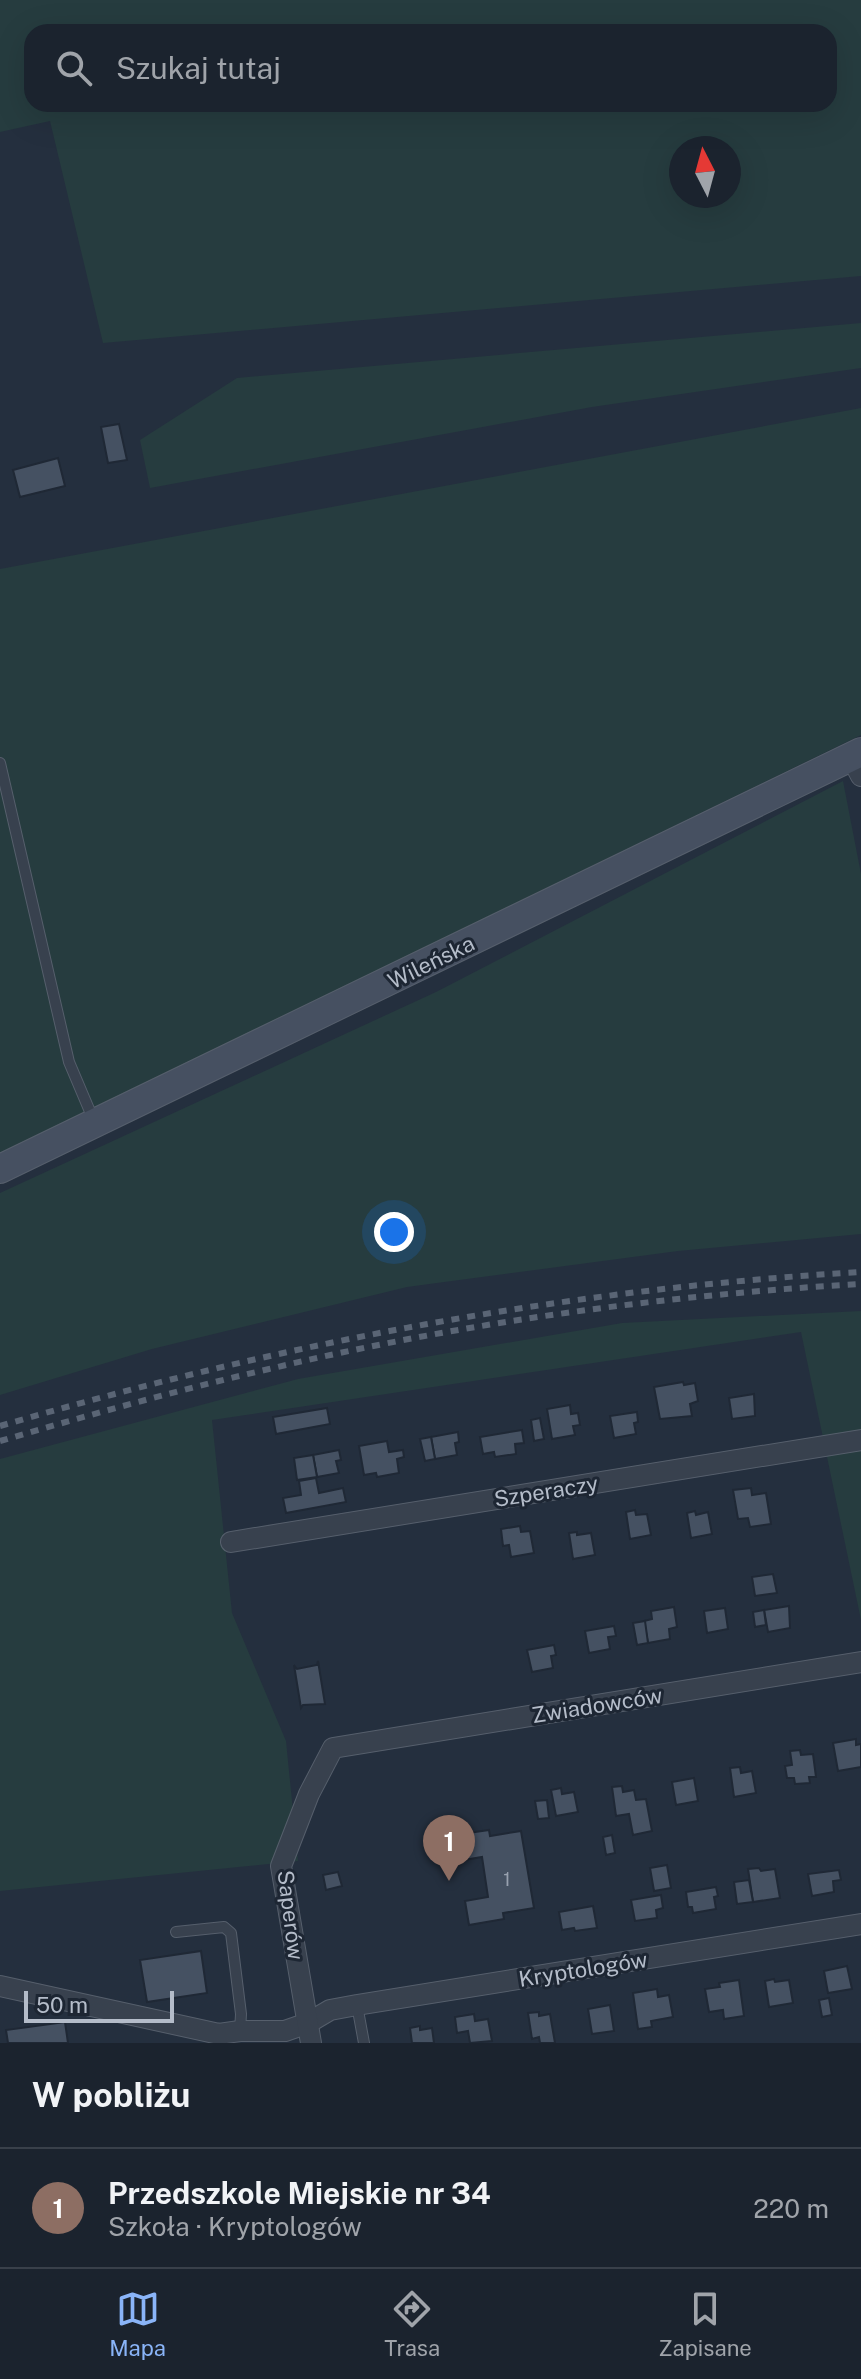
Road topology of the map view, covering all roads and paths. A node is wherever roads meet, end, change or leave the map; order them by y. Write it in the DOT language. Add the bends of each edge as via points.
graph roads {
  1 [pos="858,762"];
  2 [pos="0,763"];
  3 [pos="95,1123"];
  4 [pos="0,1169"];
  5 [pos="861,1440"];
  6 [pos="231,1542"];
  7 [pos="861,1662"];
  8 [pos="333,1748"];
  9 [pos="861,1924"];
  10 [pos="176,1932"];
  11 [pos="0,1986"];
  12 [pos="357,2005"];
  13 [pos="240,2031"];
  14 [pos="310,2033"];
  15 [pos="218,2039"];
  16 [pos="364,2043"];
  1 -- 3 [label="street, Wileńska"];
  2 -- 3 [label="lane" via="69,1062"];
  3 -- 4 [label="street, Wileńska"];
  5 -- 6 [label="street, Szperaczy"];
  7 -- 8 [label="street, Zwiadowców"];
  8 -- 14 [label="street, Saperów" via="281,1866"];
  9 -- 12 [label="street, Kryptologów"];
  10 -- 13 [label="lane" via="224,1927 231,1933"];
  11 -- 15 [label="street"];
  12 -- 14 [label="street, Kryptologów" via="330,2010"];
  12 -- 16 [label="lane"];
  13 -- 14 [label="street, Kryptologów"];
  13 -- 15 [label="street, Kryptologów"];
}
